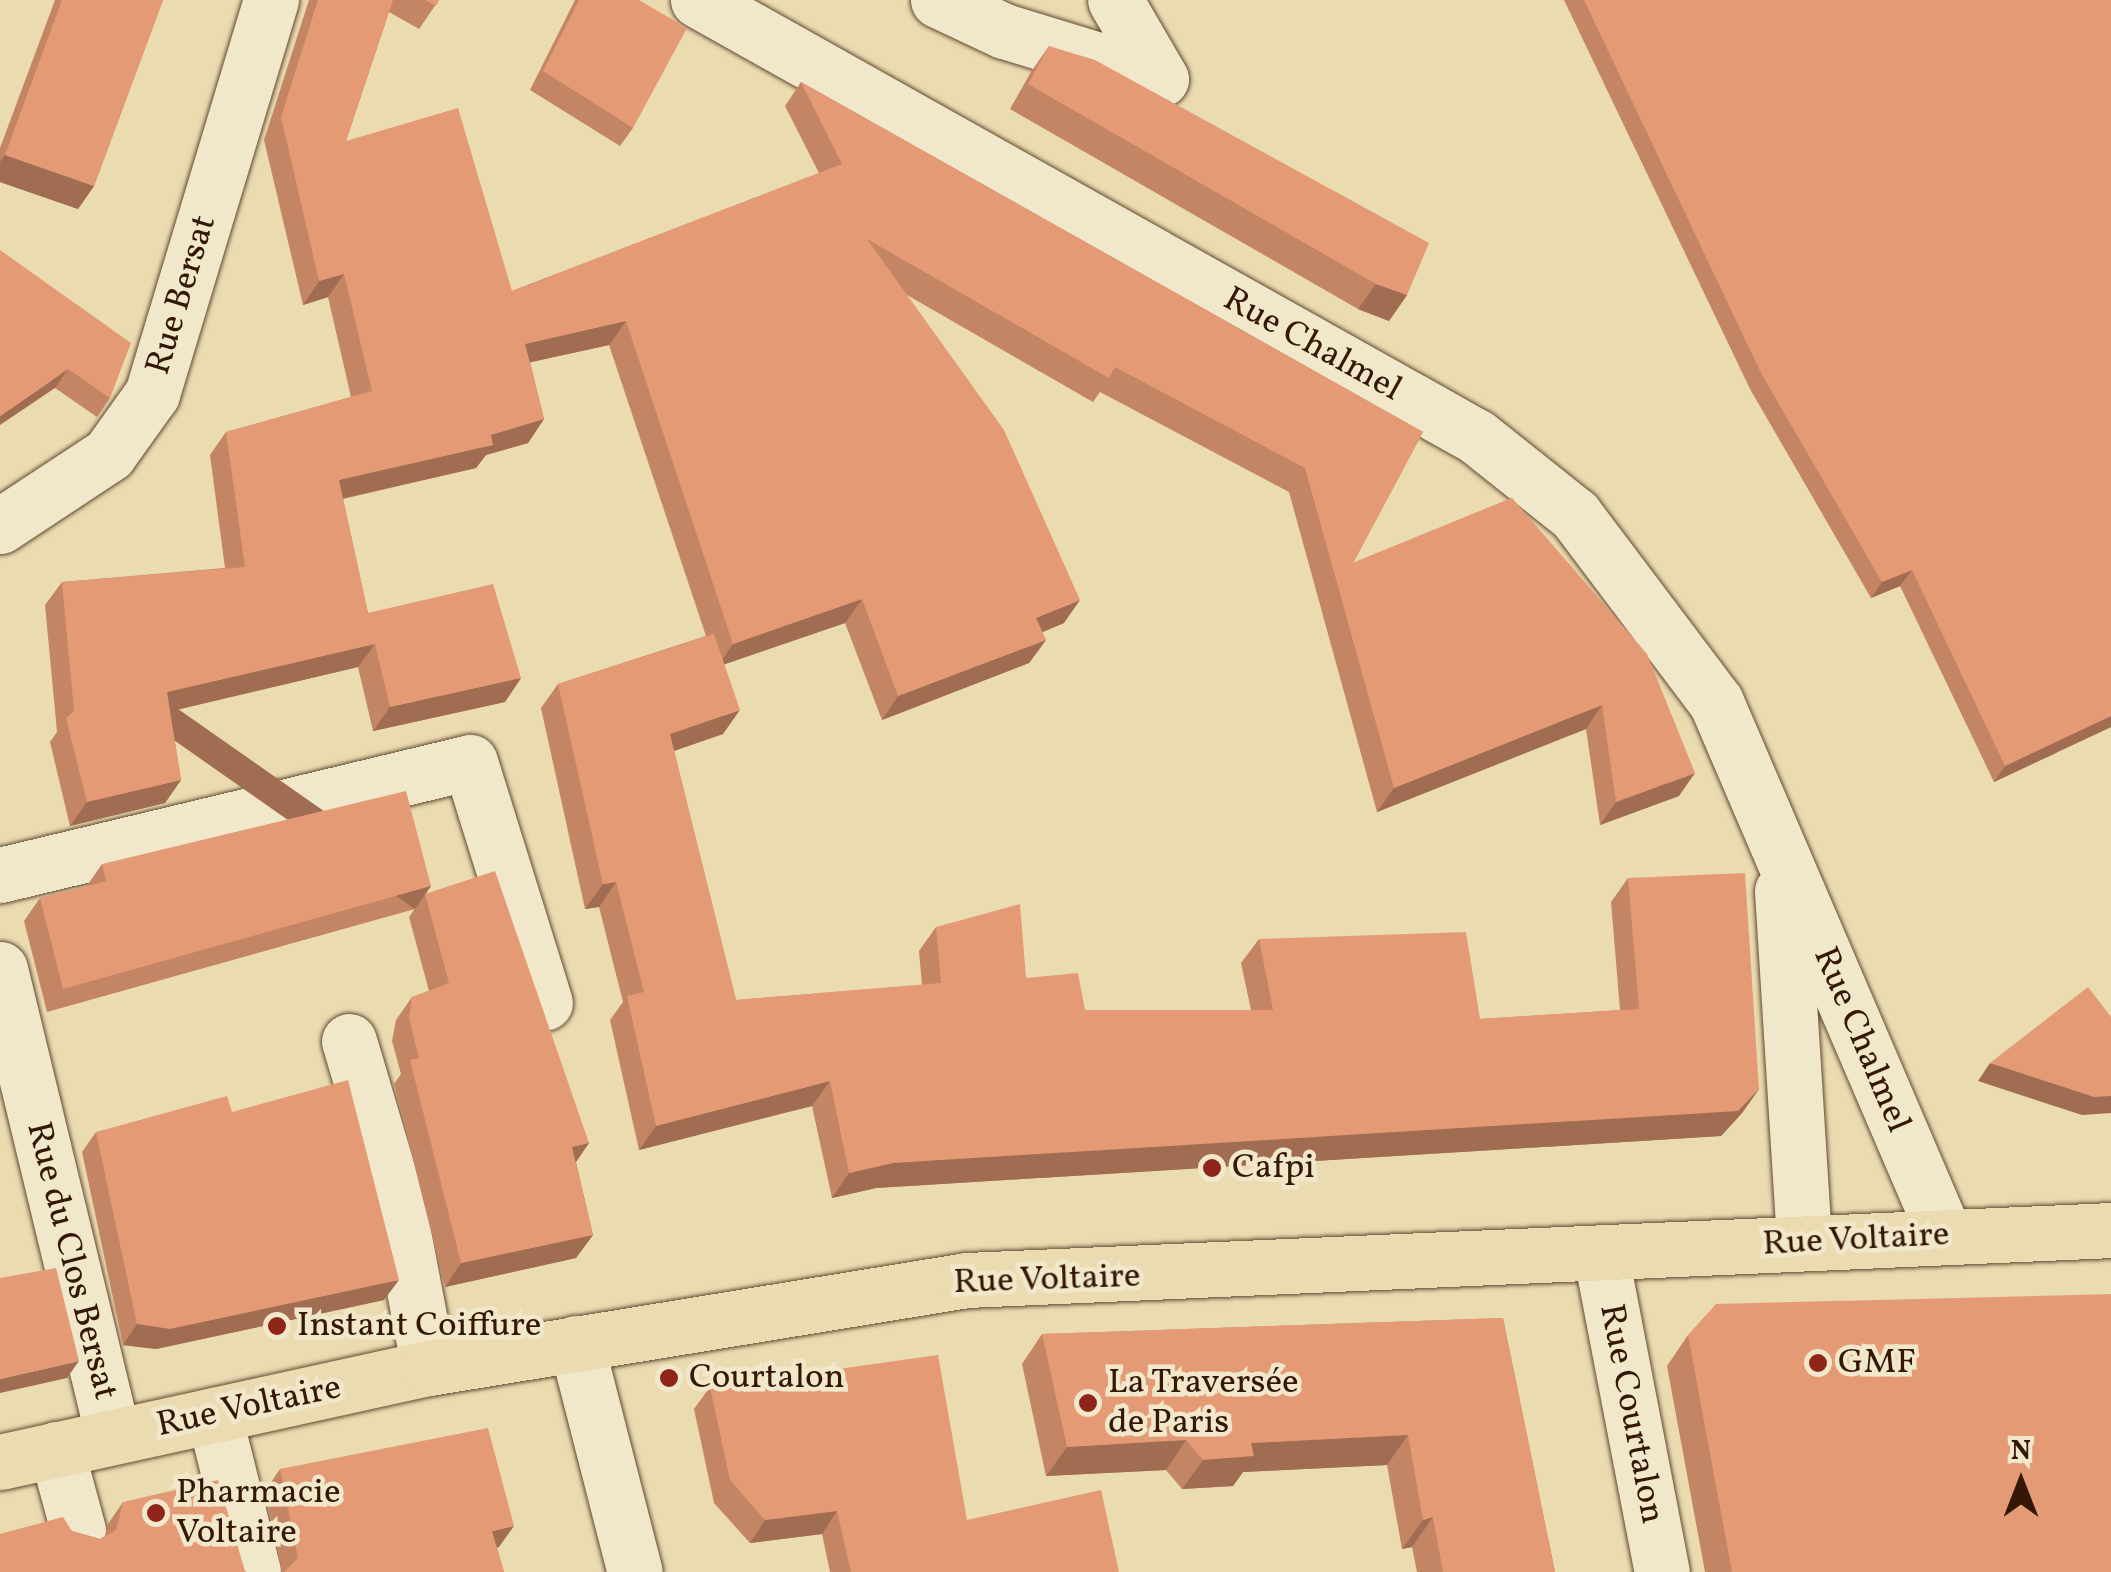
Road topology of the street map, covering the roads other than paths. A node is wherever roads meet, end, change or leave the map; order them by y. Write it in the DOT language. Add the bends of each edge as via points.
graph roads {
  1 [pos="270,0"];
  2 [pos="698,0"];
  3 [pos="938,0"];
  4 [pos="1115,0"];
  5 [pos="0,526"];
  6 [pos="1778,843"];
  7 [pos="0,875"];
  8 [pos="0,969"];
  9 [pos="545,1003"];
  10 [pos="349,1041"];
  11 [pos="2111,1230"];
  12 [pos="1945,1236"];
  13 [pos="1804,1241"];
  14 [pos="1600,1256"];
  15 [pos="576,1342"];
  16 [pos="429,1368"];
  17 [pos="214,1415"];
  18 [pos="114,1436"];
  19 [pos="56,1449"];
  20 [pos="0,1462"];
  21 [pos="78,1530"];
  22 [pos="252,1572"];
  23 [pos="635,1572"];
  24 [pos="1662,1572"];
  1 -- 5 [label="street, Rue Bersat" via="152,394 109,454"];
  2 -- 6 [label="street, Rue Chalmel" via="1519,467 1576,515 1667,625 1716,702"];
  3 -- 4 [label="street" via="1004,31 1160,79"];
  6 -- 12 [label="street, Rue Chalmel"];
  6 -- 13 [label="street, Rue Chalmel"];
  7 -- 9 [label="street" via="470,762"];
  8 -- 18 [label="street, Rue du Clos Bersat"];
  10 -- 16 [label="street" via="398,1206"];
  11 -- 12 [label="main road, Rue Voltaire"];
  12 -- 13 [label="main road, Rue Voltaire"];
  13 -- 14 [label="main road, Rue Voltaire"];
  14 -- 15 [label="main road, Rue Voltaire" via="967,1280"];
  14 -- 24 [label="street, Rue Courtalon"];
  15 -- 16 [label="main road, Rue Voltaire"];
  15 -- 23 [label="street"];
  16 -- 17 [label="main road, Rue Voltaire"];
  17 -- 18 [label="main road, Rue Voltaire"];
  17 -- 22 [label="street"];
  18 -- 19 [label="main road, Rue Voltaire"];
  19 -- 20 [label="main road, Rue Voltaire"];
  19 -- 21 [label="street"];
}
